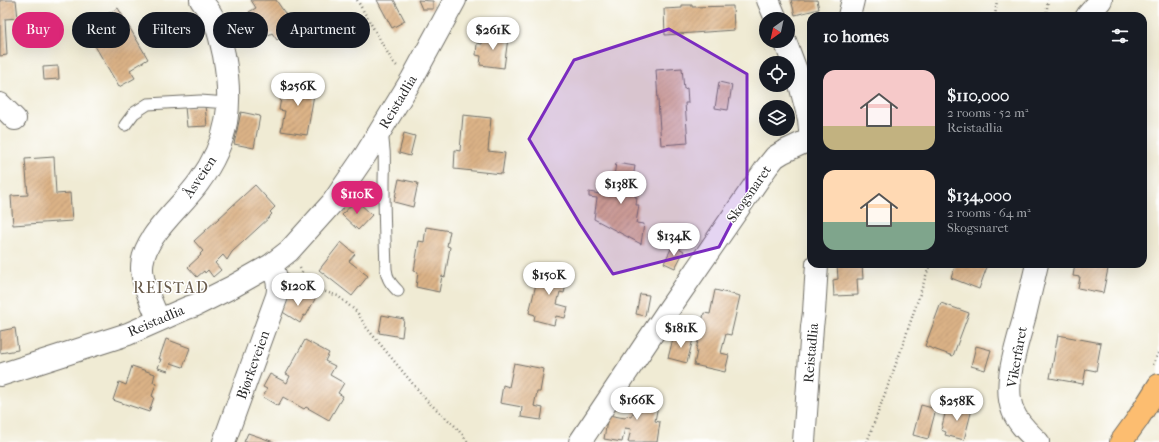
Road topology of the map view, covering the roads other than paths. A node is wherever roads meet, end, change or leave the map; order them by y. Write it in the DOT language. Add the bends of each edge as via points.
graph roads {
  1 [pos="201,0"];
  2 [pos="456,0"];
  3 [pos="768,0"];
  4 [pos="853,0"];
  5 [pos="1101,0"];
  6 [pos="217,9"];
  7 [pos="773,12"];
  8 [pos="850,12"];
  9 [pos="1090,12"];
  10 [pos="788,48"];
  11 [pos="228,103"];
  12 [pos="0,104"];
  13 [pos="807,113"];
  14 [pos="15,119"];
  15 [pos="125,125"];
  16 [pos="807,128"];
  17 [pos="381,130"];
  18 [pos="271,265"];
  19 [pos="817,268"];
  20 [pos="1035,268"];
  21 [pos="398,291"];
  22 [pos="159,320"];
  23 [pos="0,375"];
  24 [pos="1159,385"];
  25 [pos="224,442"];
  26 [pos="580,442"];
  27 [pos="804,442"];
  28 [pos="1038,442"];
  29 [pos="1122,442"];
  1 -- 6 [label="street, Åsveien"];
  2 -- 17 [label="street, Reistadlia"];
  3 -- 7 [label="street"];
  4 -- 8 [label="street"];
  5 -- 9 [label="street"];
  6 -- 11 [label="street, Åsveien" via="229,91"];
  10 -- 13 [label="street"];
  11 -- 15 [label="lane" via="200,101 148,104 134,113"];
  11 -- 22 [label="street, Åsveien" via="223,135 214,159 199,183 145,250 143,278"];
  12 -- 14 [label="street"];
  16 -- 26 [label="street, Skogsnaret" via="767,167"];
  17 -- 18 [label="street, Reistadlia" via="333,202 288,251"];
  17 -- 21 [label="lane" via="385,155 386,269 390,283"];
  18 -- 22 [label="street, Reistadlia" via="214,296"];
  18 -- 25 [label="street, Bjørkeveien" via="279,289"];
  19 -- 27 [label="street, Reistadlia"];
  20 -- 28 [label="street, Vikerfaret" via="1011,372 1010,402 1017,419"];
  22 -- 23 [label="street, Reistadlia" via="128,334"];
  24 -- 29 [label="main road"];
}
